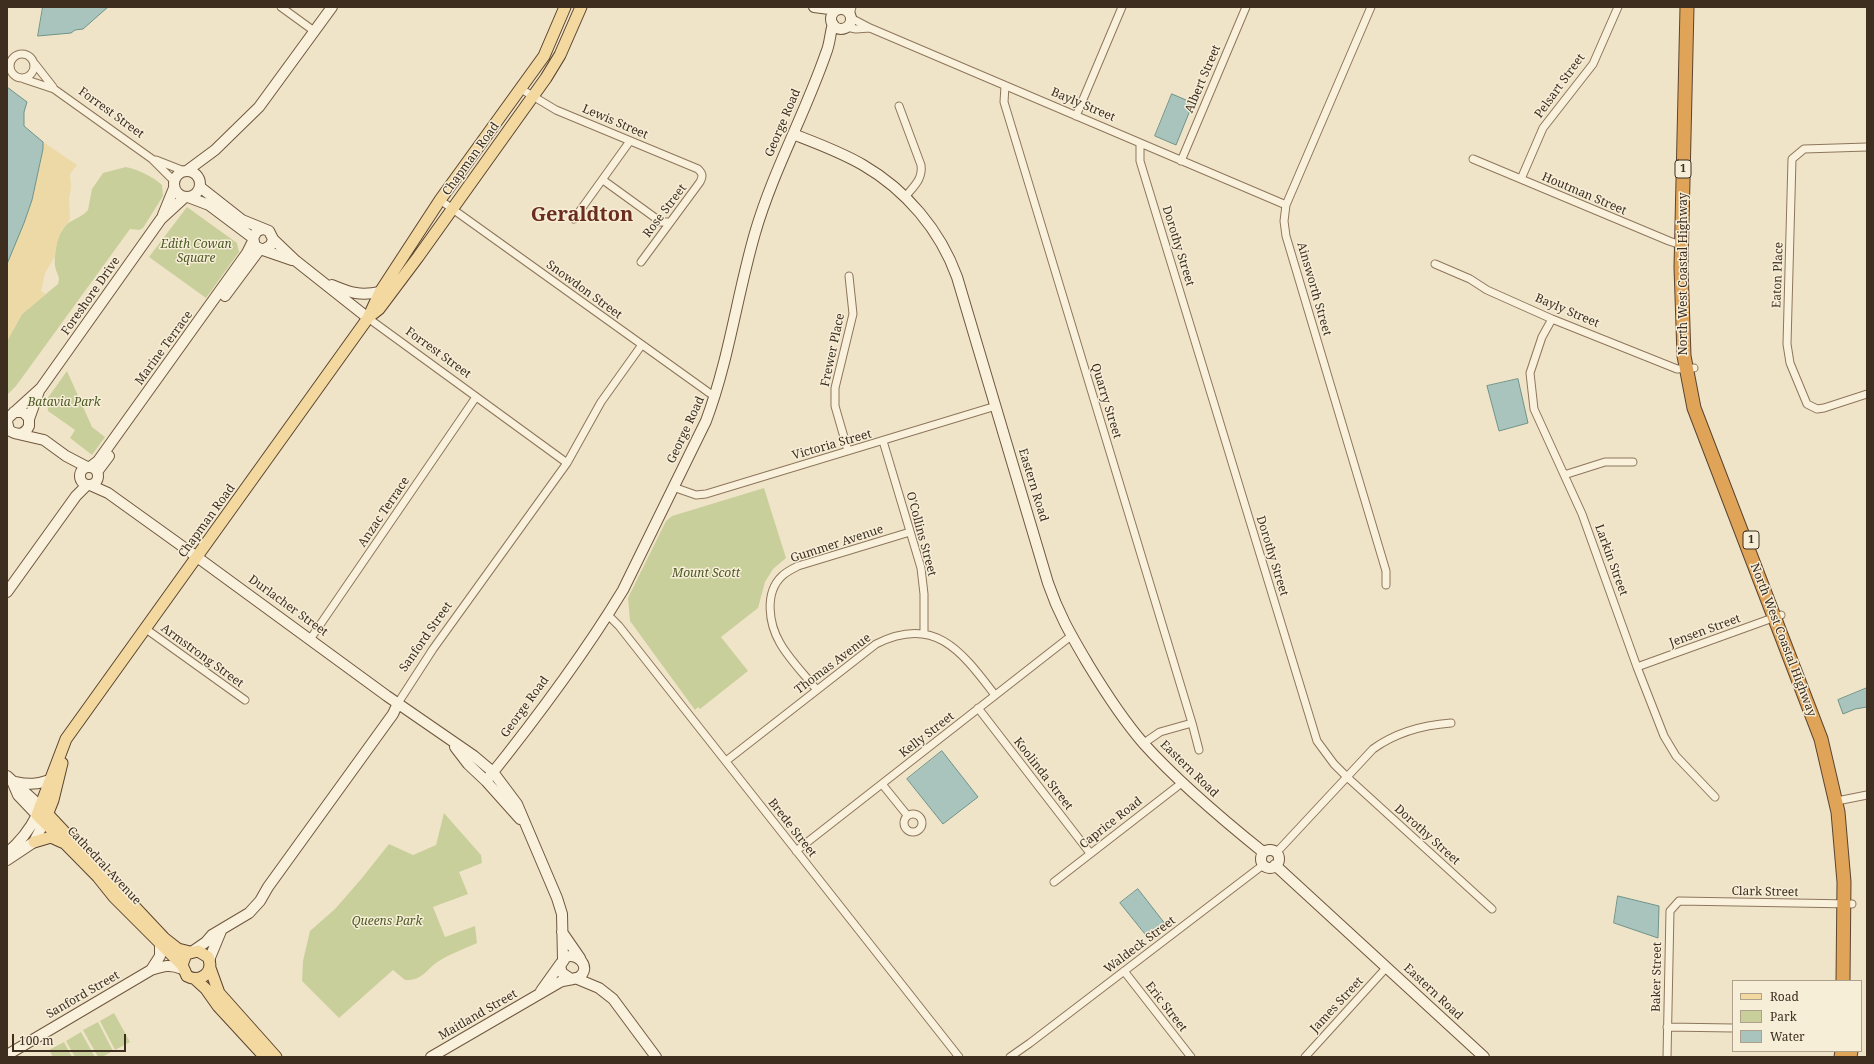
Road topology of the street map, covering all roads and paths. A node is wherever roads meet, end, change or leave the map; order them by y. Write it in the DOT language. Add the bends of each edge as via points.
graph roads {
  1 [pos="281,7"];
  2 [pos="332,7"];
  3 [pos="565,7"];
  4 [pos="581,7"];
  5 [pos="814,7"];
  6 [pos="1122,7"];
  7 [pos="1246,7"];
  8 [pos="1371,7"];
  9 [pos="1618,7"];
  10 [pos="1687,7"];
  11 [pos="839,9"];
  12 [pos="851,13"];
  13 [pos="832,22"];
  14 [pos="845,27"];
  15 [pos="870,28"];
  16 [pos="314,31"];
  17 [pos="827,52"];
  18 [pos="35,64"];
  19 [pos="24,78"];
  20 [pos="1005,86"];
  21 [pos="54,89"];
  22 [pos="521,89"];
  23 [pos="533,96"];
  24 [pos="899,106"];
  25 [pos="1076,116"];
  26 [pos="793,134"];
  27 [pos="630,141"];
  28 [pos="1140,143"];
  29 [pos="1867,147"];
  30 [pos="215,150"];
  31 [pos="152,159"];
  32 [pos="1473,159"];
  33 [pos="1181,160"];
  34 [pos="186,170"];
  35 [pos="702,173"];
  36 [pos="1521,179"];
  37 [pos="603,180"];
  38 [pos="200,183"];
  39 [pos="174,184"];
  40 [pos="905,196"];
  41 [pos="186,197"];
  42 [pos="440,200"];
  43 [pos="1286,205"];
  44 [pos="451,208"];
  45 [pos="161,219"];
  46 [pos="574,219"];
  47 [pos="670,222"];
  48 [pos="262,229"];
  49 [pos="273,239"];
  50 [pos="253,240"];
  51 [pos="1685,246"];
  52 [pos="261,249"];
  53 [pos="296,261"];
  54 [pos="641,262"];
  55 [pos="1435,264"];
  56 [pos="849,276"];
  57 [pos="321,281"];
  58 [pos="380,292"];
  59 [pos="368,318"];
  60 [pos="1552,319"];
  61 [pos="641,346"];
  62 [pos="1690,368"];
  63 [pos="41,388"];
  64 [pos="1867,394"];
  65 [pos="476,397"];
  66 [pos="715,397"];
  67 [pos="996,406"];
  68 [pos="14,412"];
  69 [pos="30,420"];
  70 [pos="7,422"];
  71 [pos="18,434"];
  72 [pos="44,440"];
  73 [pos="882,442"];
  74 [pos="848,451"];
  75 [pos="66,456"];
  76 [pos="567,462"];
  77 [pos="1633,462"];
  78 [pos="1564,475"];
  79 [pos="91,476"];
  80 [pos="673,487"];
  81 [pos="910,532"];
  82 [pos="198,557"];
  83 [pos="1386,585"];
  84 [pos="7,592"];
  85 [pos="608,615"];
  86 [pos="1777,616"];
  87 [pos="146,629"];
  88 [pos="924,634"];
  89 [pos="1071,636"];
  90 [pos="311,638"];
  91 [pos="1637,667"];
  92 [pos="816,689"];
  93 [pos="995,695"];
  94 [pos="245,700"];
  95 [pos="398,703"];
  96 [pos="978,708"];
  97 [pos="1192,723"];
  98 [pos="1451,723"];
  99 [pos="66,739"];
  100 [pos="451,742"];
  101 [pos="1144,743"];
  102 [pos="1199,750"];
  103 [pos="726,761"];
  104 [pos="493,772"];
  105 [pos="1347,777"];
  106 [pos="10,779"];
  107 [pos="50,780"];
  108 [pos="486,781"];
  109 [pos="1183,782"];
  110 [pos="882,784"];
  111 [pos="1867,795"];
  112 [pos="1715,797"];
  113 [pos="1842,800"];
  114 [pos="42,814"];
  115 [pos="907,815"];
  116 [pos="525,826"];
  117 [pos="34,842"];
  118 [pos="66,844"];
  119 [pos="796,851"];
  120 [pos="1263,852"];
  121 [pos="7,853"];
  122 [pos="1090,853"];
  123 [pos="1276,853"];
  124 [pos="7,860"];
  125 [pos="1263,865"];
  126 [pos="1275,866"];
  127 [pos="1054,882"];
  128 [pos="1679,901"];
  129 [pos="1848,904"];
  130 [pos="1492,909"];
  131 [pos="220,931"];
  132 [pos="562,932"];
  133 [pos="160,945"];
  134 [pos="192,952"];
  135 [pos="580,958"];
  136 [pos="562,961"];
  137 [pos="210,964"];
  138 [pos="182,967"];
  139 [pos="584,968"];
  140 [pos="1386,968"];
  141 [pos="151,970"];
  142 [pos="1124,971"];
  143 [pos="573,978"];
  144 [pos="194,979"];
  145 [pos="1843,980"];
  146 [pos="1851,980"];
  147 [pos="599,988"];
  148 [pos="538,995"];
  149 [pos="1667,1027"];
  150 [pos="1732,1028"];
  151 [pos="1030,1043"];
  152 [pos="7,1055"];
  153 [pos="959,1056"];
  154 [pos="265,1057"];
  155 [pos="276,1057"];
  156 [pos="431,1057"];
  157 [pos="656,1057"];
  158 [pos="1010,1057"];
  159 [pos="1018,1057"];
  160 [pos="1191,1057"];
  161 [pos="1304,1057"];
  162 [pos="1484,1057"];
  163 [pos="1667,1057"];
  1 -- 16 [label="street"];
  2 -- 16 [label="street"];
  3 -- 22 [label="main road, Chapman Road" via="544,56"];
  4 -- 23 [label="main road, Chapman Road" via="560,55"];
  5 -- 11 [label="street"];
  5 -- 13 [label="street"];
  6 -- 25 [label="street"];
  7 -- 33 [label="street, Albert Street"];
  8 -- 43 [label="street, Ainsworth Street"];
  9 -- 36 [label="street, Pelsart Street" via="1593,64 1544,128"];
  10 -- 51 [label="highway, North West Coastal Highway / 1"];
  11 -- 12 [label="street"];
  11 -- 13 [label="street" via="832,14"];
  12 -- 14 [label="street" via="849,24"];
  12 -- 15 [label="street, Bayly Street"];
  13 -- 14 [label="street" via="838,28"];
  13 -- 17 [label="street, George Road"];
  14 -- 15 [label="street, Bayly Street"];
  14 -- 17 [label="street, George Road"];
  15 -- 20 [label="street, Bayly Street"];
  16 -- 30 [label="street" via="258,106"];
  17 -- 26 [label="street, George Road"];
  18 -- 19 [label="street" via="34,72"];
  18 -- 19 [label="street, Forrest Street" via="30,56 14,56 10,68 13,75"];
  18 -- 21 [label="street, Forrest Street"];
  19 -- 21 [label="street, Forrest Street"];
  20 -- 25 [label="street, Bayly Street"];
  20 -- 97 [label="street, Quarry Street" via="1004,102"];
  21 -- 31 [label="street, Forrest Street"];
  22 -- 23 [label="street, Lewis Street"];
  22 -- 42 [label="main road, Chapman Road"];
  23 -- 27 [label="street, Lewis Street" via="556,110"];
  23 -- 44 [label="main road, Chapman Road"];
  24 -- 40 [label="street" via="922,165 921,178"];
  25 -- 28 [label="street, Bayly Street"];
  26 -- 40 [label="street, Eastern Road" via="862,164"];
  26 -- 66 [label="street, George Road" via="769,191 755,234"];
  27 -- 35 [label="street, Lewis Street" via="698,169"];
  27 -- 37 [label="street"];
  28 -- 33 [label="street, Bayly Street"];
  28 -- 105 [label="street, Dorothy Street" via="1140,161 1317,741"];
  29 -- 64 [label="street, Eaton Place" via="1804,148 1792,159 1787,344 1790,363 1807,404 1824,408"];
  30 -- 34 [label="street"];
  30 -- 38 [label="street"];
  31 -- 34 [label="street, Forrest Street" via="173,168"];
  31 -- 39 [label="street, Forrest Street"];
  32 -- 36 [label="street, Houtman Street"];
  33 -- 43 [label="street, Bayly Street"];
  34 -- 38 [label="street" via="195,173"];
  34 -- 39 [label="street" via="178,174"];
  35 -- 47 [label="street, Rose Street" via="700,182"];
  36 -- 51 [label="street, Houtman Street"];
  37 -- 46 [label="street"];
  37 -- 47 [label="street" via="661,222"];
  38 -- 41 [label="street" via="196,194"];
  38 -- 48 [label="street" via="242,220"];
  39 -- 41 [label="street" via="179,195"];
  39 -- 45 [label="street, Foreshore Drive"];
  40 -- 67 [label="street, Eastern Road" via="932,228 952,263"];
  41 -- 45 [label="street, Foreshore Drive"];
  41 -- 50 [label="street" via="208,205"];
  42 -- 44 [label="street, Snowdon Street"];
  42 -- 58 [label="main road, Chapman Road"];
  43 -- 83 [label="street, Ainsworth Street" via="1286,236 1386,571"];
  44 -- 59 [label="main road, Chapman Road" via="379,309"];
  44 -- 61 [label="street, Snowdon Street"];
  45 -- 63 [label="street, Foreshore Drive"];
  47 -- 54 [label="street, Rose Street"];
  48 -- 49 [label="street" via="269,231"];
  48 -- 50 [label="street" via="257,231"];
  49 -- 52 [label="street" via="269,247"];
  49 -- 53 [label="street, Forrest Street"];
  50 -- 52 [label="street" via="255,246"];
  50 -- 79 [label="street, Marine Terrace" via="247,253 98,460"];
  51 -- 62 [label="highway, North West Coastal Highway / 1" via="1684,356"];
  52 -- 53 [label="street, Forrest Street"];
  52 -- 79 [label="street, Marine Terrace"];
  53 -- 57 [label="street, Forrest Street"];
  55 -- 60 [label="street, Bayly Street"];
  56 -- 74 [label="street, Frewer Place" via="853,314 835,388 835,406"];
  57 -- 58 [label="street" via="353,293 365,295"];
  57 -- 59 [label="street, Forrest Street"];
  58 -- 59 [label="main road, Chapman Road"];
  59 -- 65 [label="street, Forrest Street"];
  59 -- 82 [label="main road, Chapman Road"];
  60 -- 62 [label="street, Bayly Street" via="1677,369"];
  60 -- 78 [label="street, Larkin Street" via="1542,337 1530,373 1534,409"];
  61 -- 66 [label="street, Snowdon Street"];
  61 -- 76 [label="street, Sanford Street" via="601,402"];
  62 -- 86 [label="highway, North West Coastal Highway / 1" via="1694,408"];
  63 -- 68 [label="street, Foreshore Drive"];
  63 -- 69 [label="street, Foreshore Drive"];
  65 -- 76 [label="street, Forrest Street"];
  65 -- 90 [label="street, Anzac Terrace"];
  66 -- 80 [label="street, George Road"];
  67 -- 73 [label="street, Victoria Street"];
  67 -- 89 [label="street, Eastern Road" via="1048,582"];
  68 -- 69 [label="street" via="23,412"];
  68 -- 70 [label="street"];
  69 -- 71 [label="street" via="27,430"];
  69 -- 72 [label="street, Durlacher Street"];
  70 -- 71 [label="street" via="10,430"];
  71 -- 72 [label="street, Durlacher Street"];
  72 -- 75 [label="street, Durlacher Street"];
  73 -- 74 [label="street, Victoria Street"];
  73 -- 81 [label="street, O'Collins Street"];
  74 -- 80 [label="street, Victoria Street" via="706,494 696,495"];
  75 -- 79 [label="street, Durlacher Street"];
  75 -- 79 [label="street, Durlacher Street" via="82,482"];
  76 -- 95 [label="street, Sanford Street" via="433,649"];
  77 -- 78 [label="street" via="1605,462"];
  78 -- 91 [label="street, Larkin Street" via="1582,514"];
  79 -- 82 [label="street, Durlacher Street" via="108,493"];
  79 -- 84 [label="street, Marine Terrace"];
  80 -- 85 [label="street, George Road" via="623,590"];
  81 -- 88 [label="street, O'Collins Street" via="923,581"];
  81 -- 92 [label="street, Gummer Avenue" via="798,566 777,582 770,611 774,631 780,643"];
  82 -- 87 [label="main road, Chapman Road"];
  82 -- 90 [label="street, Durlacher Street"];
  85 -- 103 [label="street, Brede Street"];
  85 -- 104 [label="street, George Road"];
  86 -- 91 [label="street, Jensen Street"];
  86 -- 113 [label="highway, North West Coastal Highway / 1" via="1824,728"];
  86 -- 129 [label="highway, North West Coastal Highway / 1" via="1820,739 1838,812"];
  87 -- 94 [label="street, Armstrong Street"];
  87 -- 99 [label="main road, Chapman Road"];
  88 -- 92 [label="street, Thomas Avenue" via="899,634 882,640"];
  88 -- 93 [label="street, Thomas Avenue" via="944,640 954,647"];
  89 -- 93 [label="street, Kelly Street"];
  89 -- 101 [label="street, Eastern Road" via="1122,717"];
  90 -- 95 [label="street, Durlacher Street"];
  91 -- 112 [label="street, Larkin Street" via="1664,736 1676,756"];
  92 -- 103 [label="street, Thomas Avenue"];
  93 -- 96 [label="street, Kelly Street"];
  95 -- 100 [label="street, Durlacher Street"];
  95 -- 131 [label="street, Sanford Street" via="393,714 260,901 249,913"];
  96 -- 110 [label="street, Kelly Street"];
  96 -- 122 [label="street, Koolinda Street"];
  97 -- 101 [label="street" via="1160,732"];
  97 -- 102 [label="street, Quarry Street"];
  98 -- 105 [label="street" via="1433,724 1387,738"];
  99 -- 107 [label="main road, Chapman Road"];
  99 -- 114 [label="main road, Chapman Road" via="61,771"];
  100 -- 104 [label="street, Durlacher Street"];
  100 -- 108 [label="street, Durlacher Street" via="468,764"];
  101 -- 109 [label="street, Eastern Road"];
  103 -- 119 [label="street, Brede Street"];
  104 -- 108 [label="street, George Road"];
  104 -- 116 [label="street, Durlacher Street" via="517,804"];
  105 -- 123 [label="street"];
  105 -- 130 [label="street, Dorothy Street"];
  106 -- 107 [label="street" via="26,785"];
  106 -- 114 [label="street, Cathedral Avenue" via="18,795"];
  107 -- 114 [label="main road, Chapman Road"];
  108 -- 116 [label="street, Durlacher Street"];
  109 -- 120 [label="street, Eastern Road"];
  109 -- 122 [label="street, Caprice Road"];
  110 -- 115 [label="street"];
  110 -- 119 [label="street, Kelly Street"];
  111 -- 113 [label="street"];
  113 -- 129 [label="highway, North West Coastal Highway / 1" via="1847,817 1852,883"];
  114 -- 117 [label="street"];
  114 -- 118 [label="main road, Cathedral Avenue"];
  114 -- 121 [label="street"];
  114 -- 134 [label="main road, Cathedral Avenue" via="164,938 178,948"];
  116 -- 132 [label="street, Durlacher Street" via="557,898 562,914"];
  117 -- 118 [label="main road" via="51,837"];
  117 -- 124 [label="street"];
  118 -- 133 [label="main road, Cathedral Avenue"];
  119 -- 153 [label="street, Brede Street"];
  120 -- 123 [label="street" via="1271,850"];
  120 -- 125 [label="street"];
  122 -- 127 [label="street, Caprice Road"];
  123 -- 126 [label="street" via="1278,861"];
  125 -- 126 [label="street"];
  125 -- 142 [label="street, Waldeck Street"];
  126 -- 140 [label="street, Eastern Road"];
  128 -- 129 [label="street, Clark Street"];
  128 -- 149 [label="street, Baker Street" via="1670,911"];
  129 -- 145 [label="highway, North West Coastal Highway / 1"];
  129 -- 146 [label="highway, North West Coastal Highway / 1"];
  131 -- 134 [label="street, Sanford Street"];
  131 -- 137 [label="street"];
  132 -- 135 [label="street"];
  132 -- 136 [label="street, Durlacher Street"];
  133 -- 138 [label="main road, Cathedral Avenue"];
  133 -- 141 [label="street" via="160,956"];
  134 -- 137 [label="main road" via="205,954"];
  134 -- 138 [label="main road" via="184,958"];
  135 -- 136 [label="street" via="573,955"];
  135 -- 139 [label="street"];
  136 -- 143 [label="street" via="562,973"];
  136 -- 148 [label="street, Maitland Street"];
  137 -- 144 [label="main road" via="202,977"];
  137 -- 155 [label="main road" via="214,982 223,998"];
  138 -- 141 [label="street, Sanford Street" via="165,965"];
  138 -- 144 [label="main road" via="187,976"];
  139 -- 143 [label="street" via="581,974"];
  139 -- 147 [label="street"];
  140 -- 161 [label="street, James Street"];
  140 -- 162 [label="street, Eastern Road"];
  141 -- 152 [label="street, Sanford Street"];
  142 -- 151 [label="street, Waldeck Street"];
  142 -- 160 [label="street, Eric Street"];
  143 -- 147 [label="street"];
  143 -- 148 [label="street, Maitland Street" via="560,982"];
  144 -- 154 [label="main road" via="206,989 218,1006"];
  147 -- 157 [label="street" via="620,1007"];
  148 -- 156 [label="street, Maitland Street"];
  149 -- 150 [label="street"];
  149 -- 163 [label="street, Baker Street"];
  151 -- 158 [label="street, Waldeck Street"];
  151 -- 159 [label="street, Waldeck Street"];
}
